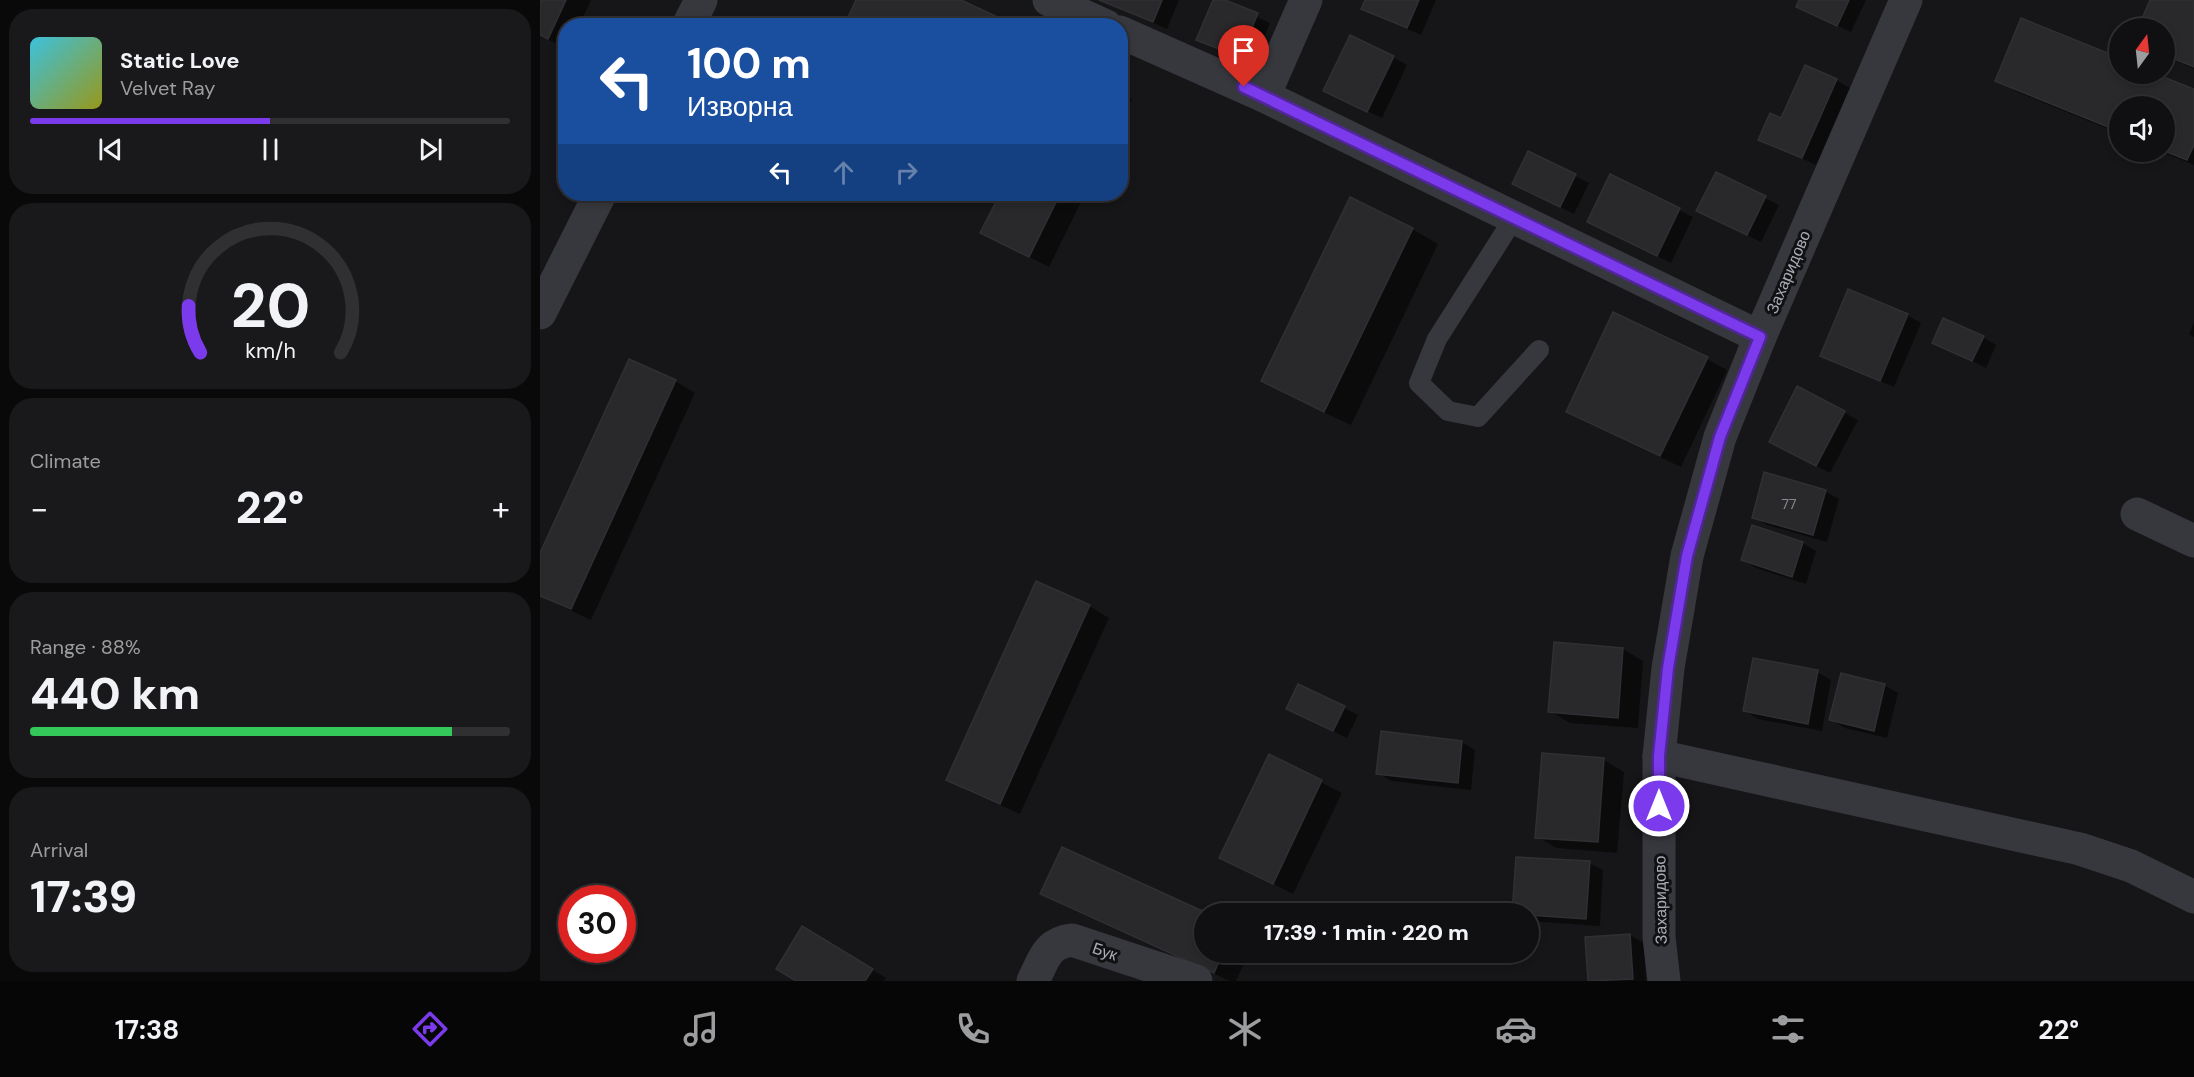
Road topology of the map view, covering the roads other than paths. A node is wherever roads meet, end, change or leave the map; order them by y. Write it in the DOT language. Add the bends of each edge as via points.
graph roads {
  1 [pos="701,0"];
  2 [pos="1049,0"];
  3 [pos="1306,0"];
  4 [pos="1906,0"];
  5 [pos="692,18"];
  6 [pos="1088,18"];
  7 [pos="1128,36"];
  8 [pos="1264,96"];
  9 [pos="596,201"];
  10 [pos="1514,218"];
  11 [pos="540,312"];
  12 [pos="1760,337"];
  13 [pos="1539,350"];
  14 [pos="2137,514"];
  15 [pos="2194,541"];
  16 [pos="1659,756"];
  17 [pos="2194,897"];
  18 [pos="1034,981"];
  19 [pos="1196,981"];
  20 [pos="1664,981"];
  1 -- 5 [label="street"];
  2 -- 6 [label="street"];
  3 -- 8 [label="street"];
  4 -- 12 [label="street, Захаридово"];
  7 -- 8 [label="street"];
  8 -- 10 [label="street"];
  9 -- 11 [label="street"];
  10 -- 12 [label="street"];
  10 -- 13 [label="lane" via="1437,339 1419,383 1448,411 1478,417"];
  12 -- 16 [label="street, Захаридово" via="1720,437 1687,556 1668,668"];
  14 -- 15 [label="street"];
  16 -- 17 [label="street" via="2079,849 2131,866"];
  16 -- 20 [label="street, Захаридово" via="1659,938"];
  18 -- 19 [label="street, Бук" via="1048,951 1061,941 1072,940"];
}
